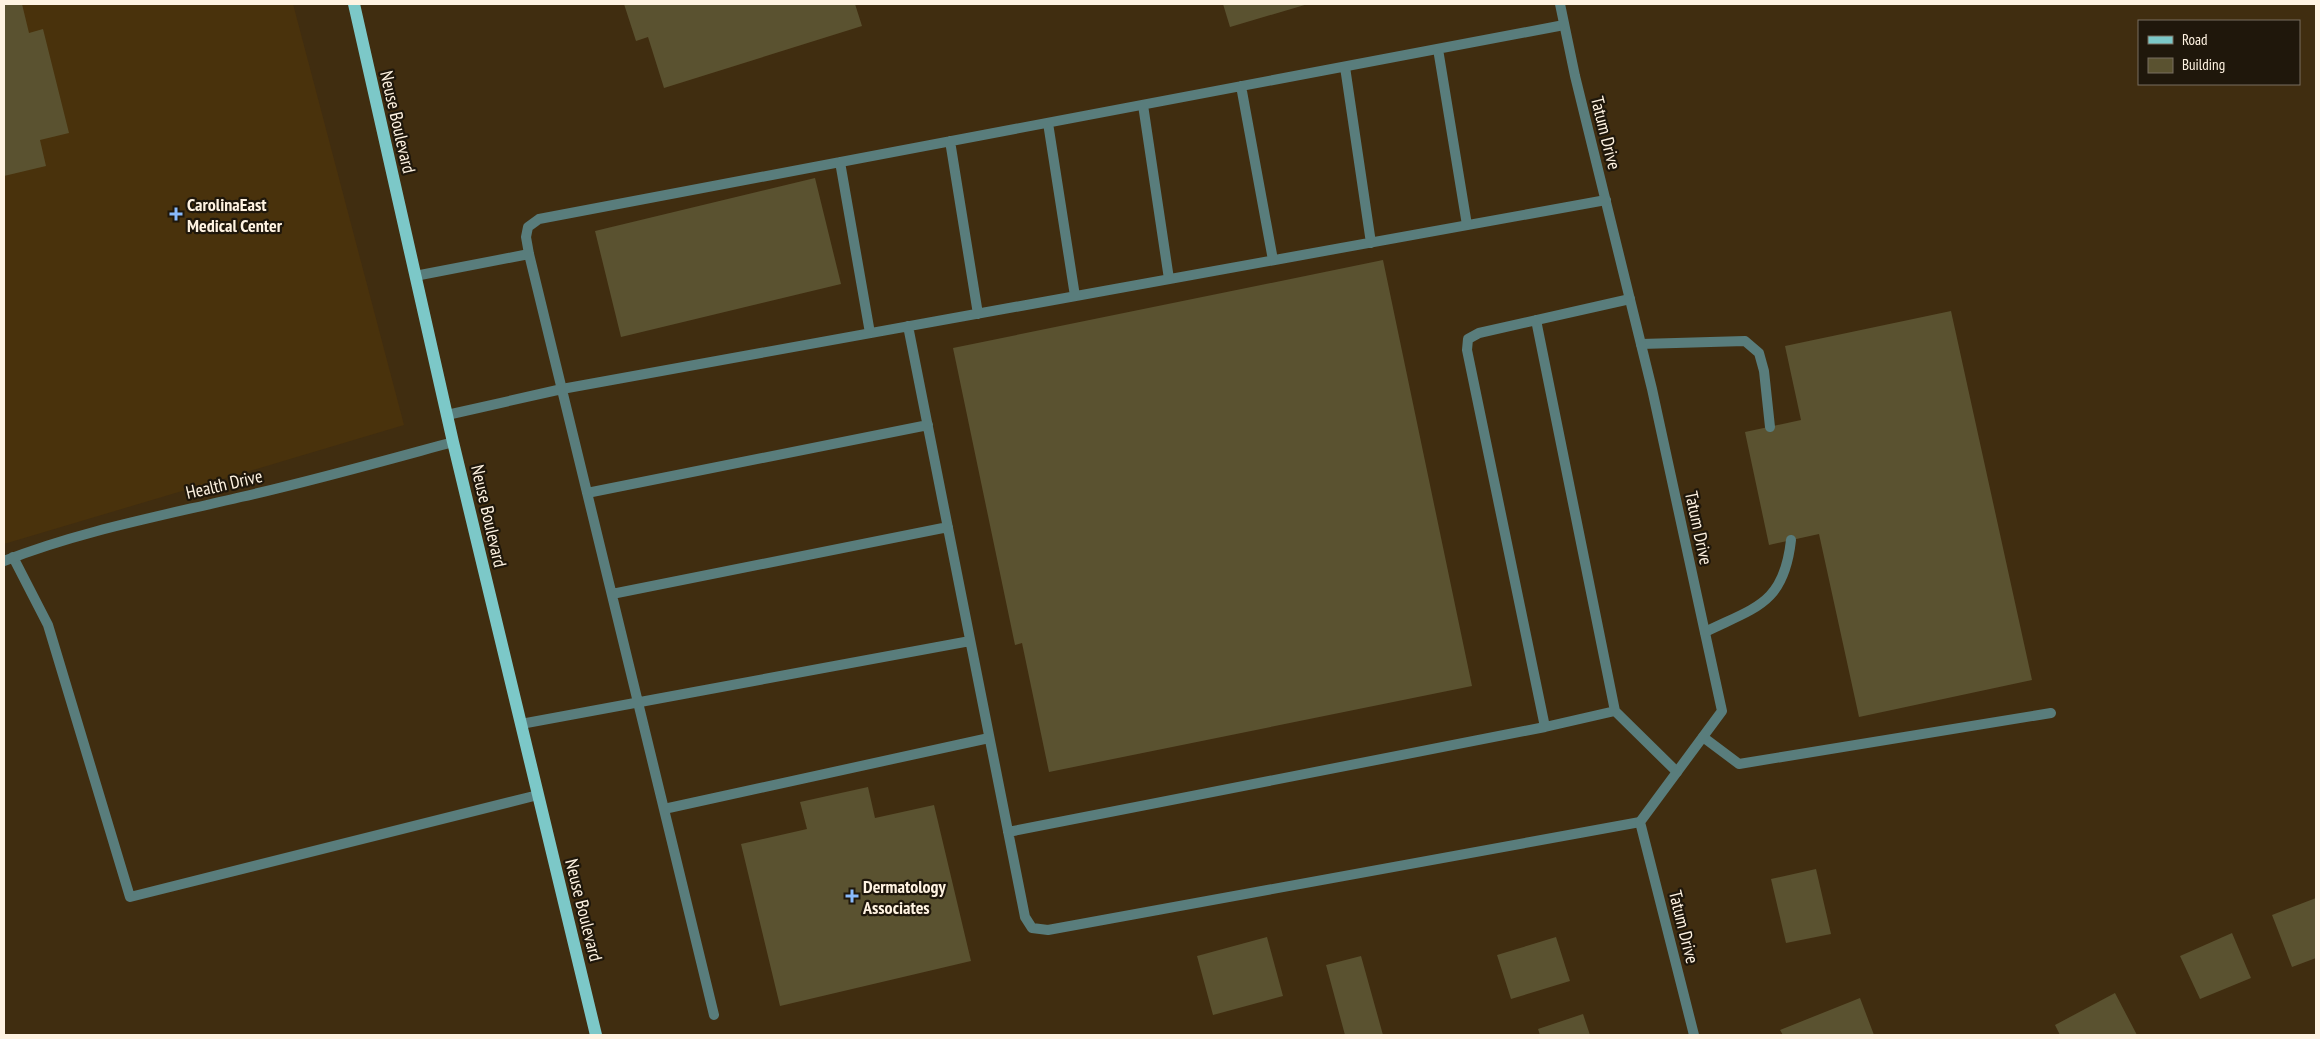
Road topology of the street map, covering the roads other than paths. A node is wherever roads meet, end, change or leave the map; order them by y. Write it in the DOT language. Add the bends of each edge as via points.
graph roads {
  1 [pos="354,4"];
  2 [pos="1560,4"];
  3 [pos="1564,25"];
  4 [pos="1438,49"];
  5 [pos="1345,67"];
  6 [pos="1241,86"];
  7 [pos="1143,105"];
  8 [pos="1048,123"];
  9 [pos="950,141"];
  10 [pos="840,162"];
  11 [pos="1606,200"];
  12 [pos="1467,225"];
  13 [pos="1371,243"];
  14 [pos="529,254"];
  15 [pos="1273,260"];
  16 [pos="416,276"];
  17 [pos="1169,279"];
  18 [pos="1075,296"];
  19 [pos="1630,299"];
  20 [pos="978,314"];
  21 [pos="1536,320"];
  22 [pos="908,326"];
  23 [pos="870,333"];
  24 [pos="1642,344"];
  25 [pos="562,389"];
  26 [pos="447,415"];
  27 [pos="928,425"];
  28 [pos="1770,427"];
  29 [pos="453,442"];
  30 [pos="587,493"];
  31 [pos="948,527"];
  32 [pos="1791,540"];
  33 [pos="8,559"];
  34 [pos="612,594"];
  35 [pos="1705,632"];
  36 [pos="970,642"];
  37 [pos="638,702"];
  38 [pos="1615,712"];
  39 [pos="2051,713"];
  40 [pos="521,724"];
  41 [pos="1545,727"];
  42 [pos="1703,737"];
  43 [pos="989,738"];
  44 [pos="1677,772"];
  45 [pos="538,795"];
  46 [pos="664,808"];
  47 [pos="1640,822"];
  48 [pos="1008,832"];
  49 [pos="714,1015"];
  50 [pos="596,1035"];
  51 [pos="1694,1035"];
  1 -- 16 [label="main road, Neuse Boulevard"];
  2 -- 3 [label="street, Tatum Drive"];
  3 -- 4 [label="street"];
  3 -- 11 [label="street, Tatum Drive"];
  4 -- 5 [label="street"];
  4 -- 12 [label="street"];
  5 -- 6 [label="street"];
  5 -- 13 [label="street"];
  6 -- 7 [label="street"];
  6 -- 15 [label="street"];
  7 -- 8 [label="street"];
  7 -- 17 [label="street"];
  8 -- 9 [label="street"];
  8 -- 18 [label="street"];
  9 -- 10 [label="street"];
  9 -- 20 [label="street"];
  10 -- 14 [label="street" via="539,219 528,227"];
  10 -- 23 [label="street"];
  11 -- 12 [label="street"];
  11 -- 19 [label="street, Tatum Drive"];
  12 -- 13 [label="street"];
  13 -- 15 [label="street"];
  14 -- 16 [label="street"];
  14 -- 25 [label="street"];
  15 -- 17 [label="street"];
  16 -- 26 [label="main road, Neuse Boulevard"];
  17 -- 18 [label="street"];
  18 -- 20 [label="street"];
  19 -- 21 [label="street"];
  19 -- 24 [label="street, Tatum Drive"];
  20 -- 22 [label="street"];
  21 -- 38 [label="street"];
  21 -- 41 [label="street" via="1479,333 1468,339 1467,350"];
  22 -- 23 [label="street"];
  22 -- 27 [label="street"];
  23 -- 25 [label="street"];
  24 -- 28 [label="street" via="1746,341 1759,353"];
  24 -- 35 [label="street, Tatum Drive"];
  25 -- 26 [label="street"];
  25 -- 30 [label="street"];
  26 -- 29 [label="main road, Neuse Boulevard"];
  27 -- 30 [label="street"];
  27 -- 31 [label="street"];
  29 -- 33 [label="street, Health Drive" via="296,484 91,532"];
  29 -- 40 [label="main road, Neuse Boulevard"];
  30 -- 34 [label="street"];
  31 -- 34 [label="street"];
  31 -- 36 [label="street"];
  32 -- 35 [label="street" via="1788,563 1778,587 1763,603"];
  33 -- 45 [label="street" via="48,625 130,897"];
  34 -- 37 [label="street"];
  35 -- 42 [label="street, Tatum Drive" via="1722,711"];
  36 -- 37 [label="street"];
  36 -- 43 [label="street"];
  37 -- 40 [label="street"];
  37 -- 46 [label="street"];
  38 -- 41 [label="street"];
  38 -- 44 [label="street"];
  39 -- 42 [label="street" via="1739,764"];
  40 -- 45 [label="main road, Neuse Boulevard"];
  41 -- 48 [label="street"];
  42 -- 44 [label="street, Tatum Drive"];
  43 -- 46 [label="street"];
  43 -- 48 [label="street"];
  44 -- 47 [label="street, Tatum Drive"];
  45 -- 50 [label="main road, Neuse Boulevard"];
  46 -- 49 [label="street"];
  47 -- 48 [label="street" via="1048,930 1032,928 1025,917"];
  47 -- 51 [label="street, Tatum Drive"];
}
